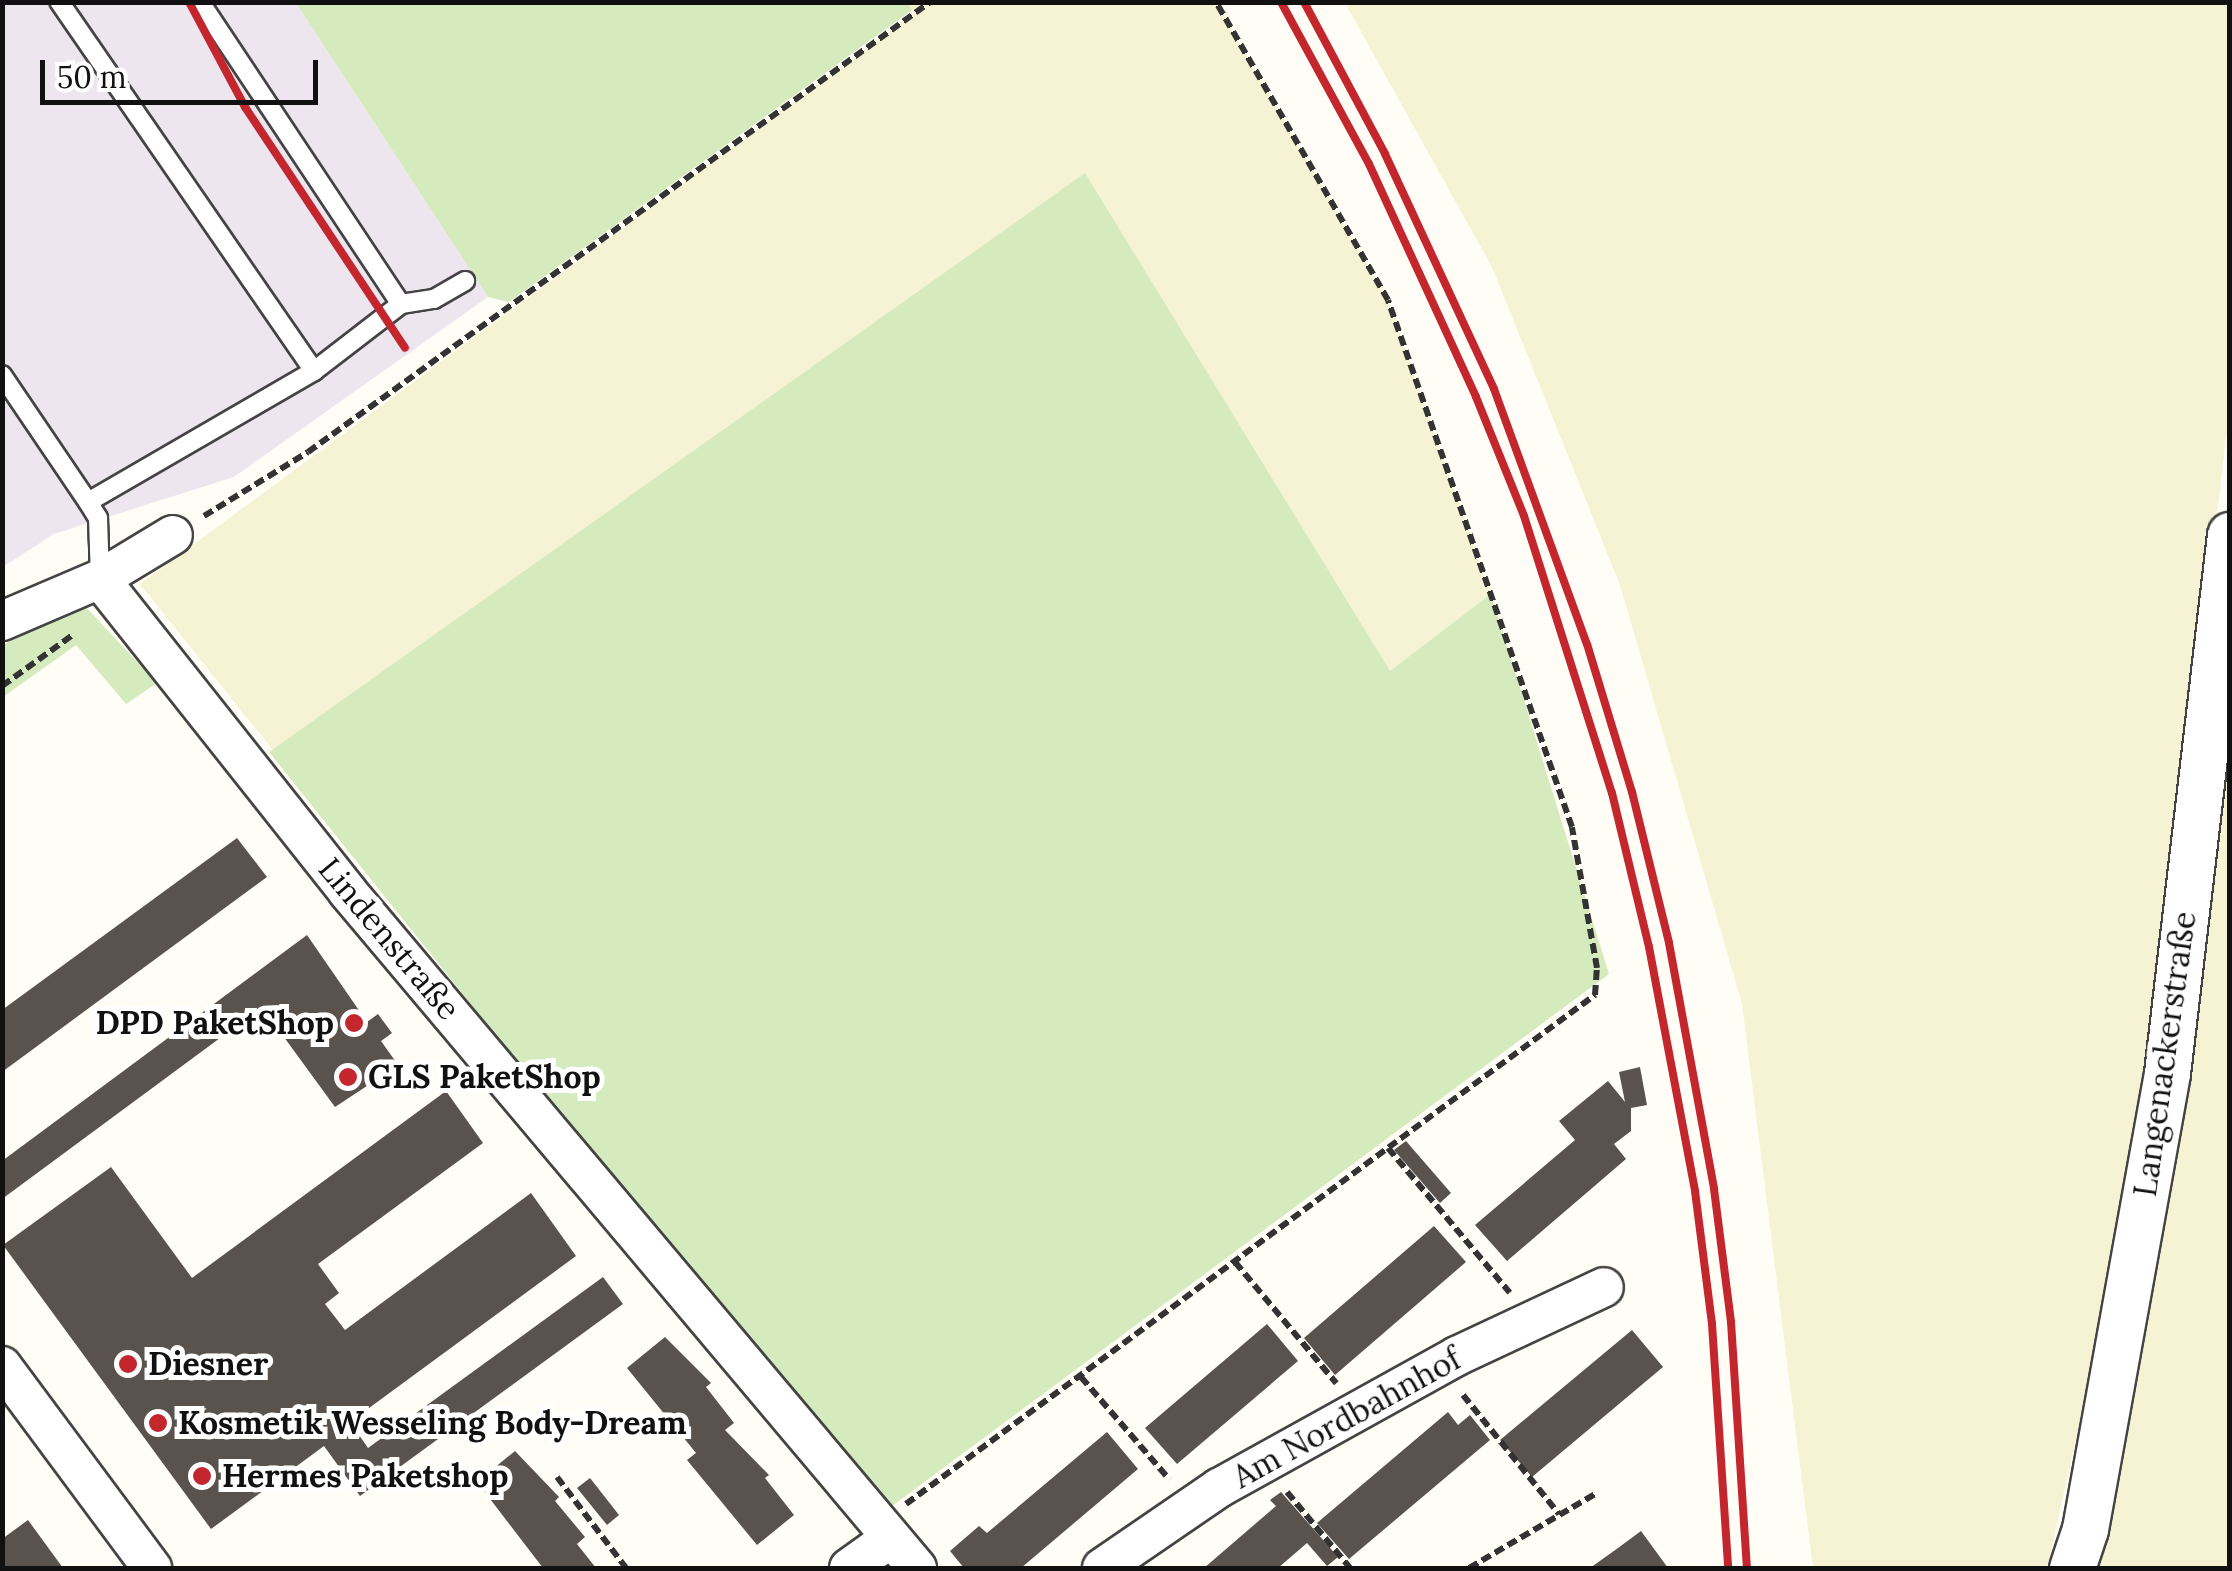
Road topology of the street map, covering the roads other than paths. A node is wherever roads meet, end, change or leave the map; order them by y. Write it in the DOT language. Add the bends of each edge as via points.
graph roads {
  1 [pos="59,2"];
  2 [pos="200,2"];
  3 [pos="464,282"];
  4 [pos="401,304"];
  5 [pos="314,372"];
  6 [pos="2,375"];
  7 [pos="88,502"];
  8 [pos="173,534"];
  9 [pos="2230,535"];
  10 [pos="109,591"];
  11 [pos="2,621"];
  12 [pos="1604,1287"];
  13 [pos="2,1366"];
  14 [pos="885,1531"];
  15 [pos="152,1568"];
  16 [pos="849,1568"];
  17 [pos="917,1568"];
  18 [pos="1102,1568"];
  19 [pos="2072,1568"];
  1 -- 5 [label="lane"];
  2 -- 4 [label="lane"];
  3 -- 4 [label="lane" via="434,298"];
  4 -- 5 [label="lane"];
  5 -- 7 [label="lane"];
  6 -- 7 [label="lane"];
  7 -- 10 [label="lane" via="98,518"];
  8 -- 10 [label="street"];
  9 -- 19 [label="street, Langenackerstraße" via="2166,1073 2086,1528"];
  10 -- 11 [label="street"];
  10 -- 14 [label="street, Lindenstraße" via="347,891"];
  12 -- 18 [label="street, Am Nordbahnhof" via="1359,1410 1193,1506"];
  13 -- 15 [label="street"];
  14 -- 16 [label="street"];
  14 -- 17 [label="street, Lindenstraße"];
}
